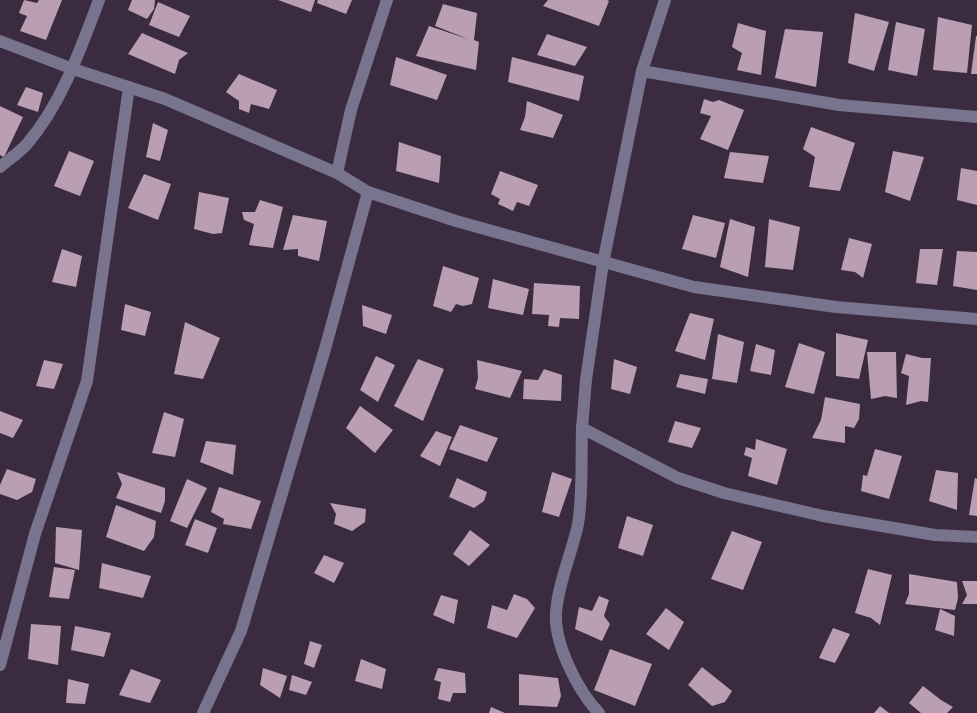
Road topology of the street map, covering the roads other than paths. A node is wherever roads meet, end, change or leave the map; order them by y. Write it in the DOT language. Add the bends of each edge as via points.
graph roads {
  1 [pos="99,0"];
  2 [pos="387,0"];
  3 [pos="665,0"];
  4 [pos="0,41"];
  5 [pos="73,69"];
  6 [pos="642,71"];
  7 [pos="129,88"];
  8 [pos="977,117"];
  9 [pos="0,167"];
  10 [pos="337,173"];
  11 [pos="368,192"];
  12 [pos="603,263"];
  13 [pos="977,319"];
  14 [pos="582,428"];
  15 [pos="977,537"];
  16 [pos="0,665"];
  17 [pos="203,713"];
  18 [pos="599,713"];
  1 -- 5 [label="street"];
  2 -- 10 [label="street" via="351,110"];
  3 -- 6 [label="street"];
  4 -- 5 [label="street"];
  5 -- 7 [label="street"];
  5 -- 9 [label="street" via="26,145"];
  6 -- 8 [label="street" via="839,104"];
  6 -- 12 [label="street"];
  7 -- 10 [label="street" via="165,100"];
  7 -- 16 [label="street" via="87,381 35,534"];
  10 -- 11 [label="street"];
  11 -- 12 [label="street"];
  11 -- 17 [label="street" via="323,358 241,630"];
  12 -- 13 [label="street" via="694,287 836,307"];
  12 -- 14 [label="street"];
  14 -- 15 [label="street" via="678,478 724,492 823,516 935,535"];
  14 -- 18 [label="street" via="578,522 556,613 566,660"];
}
